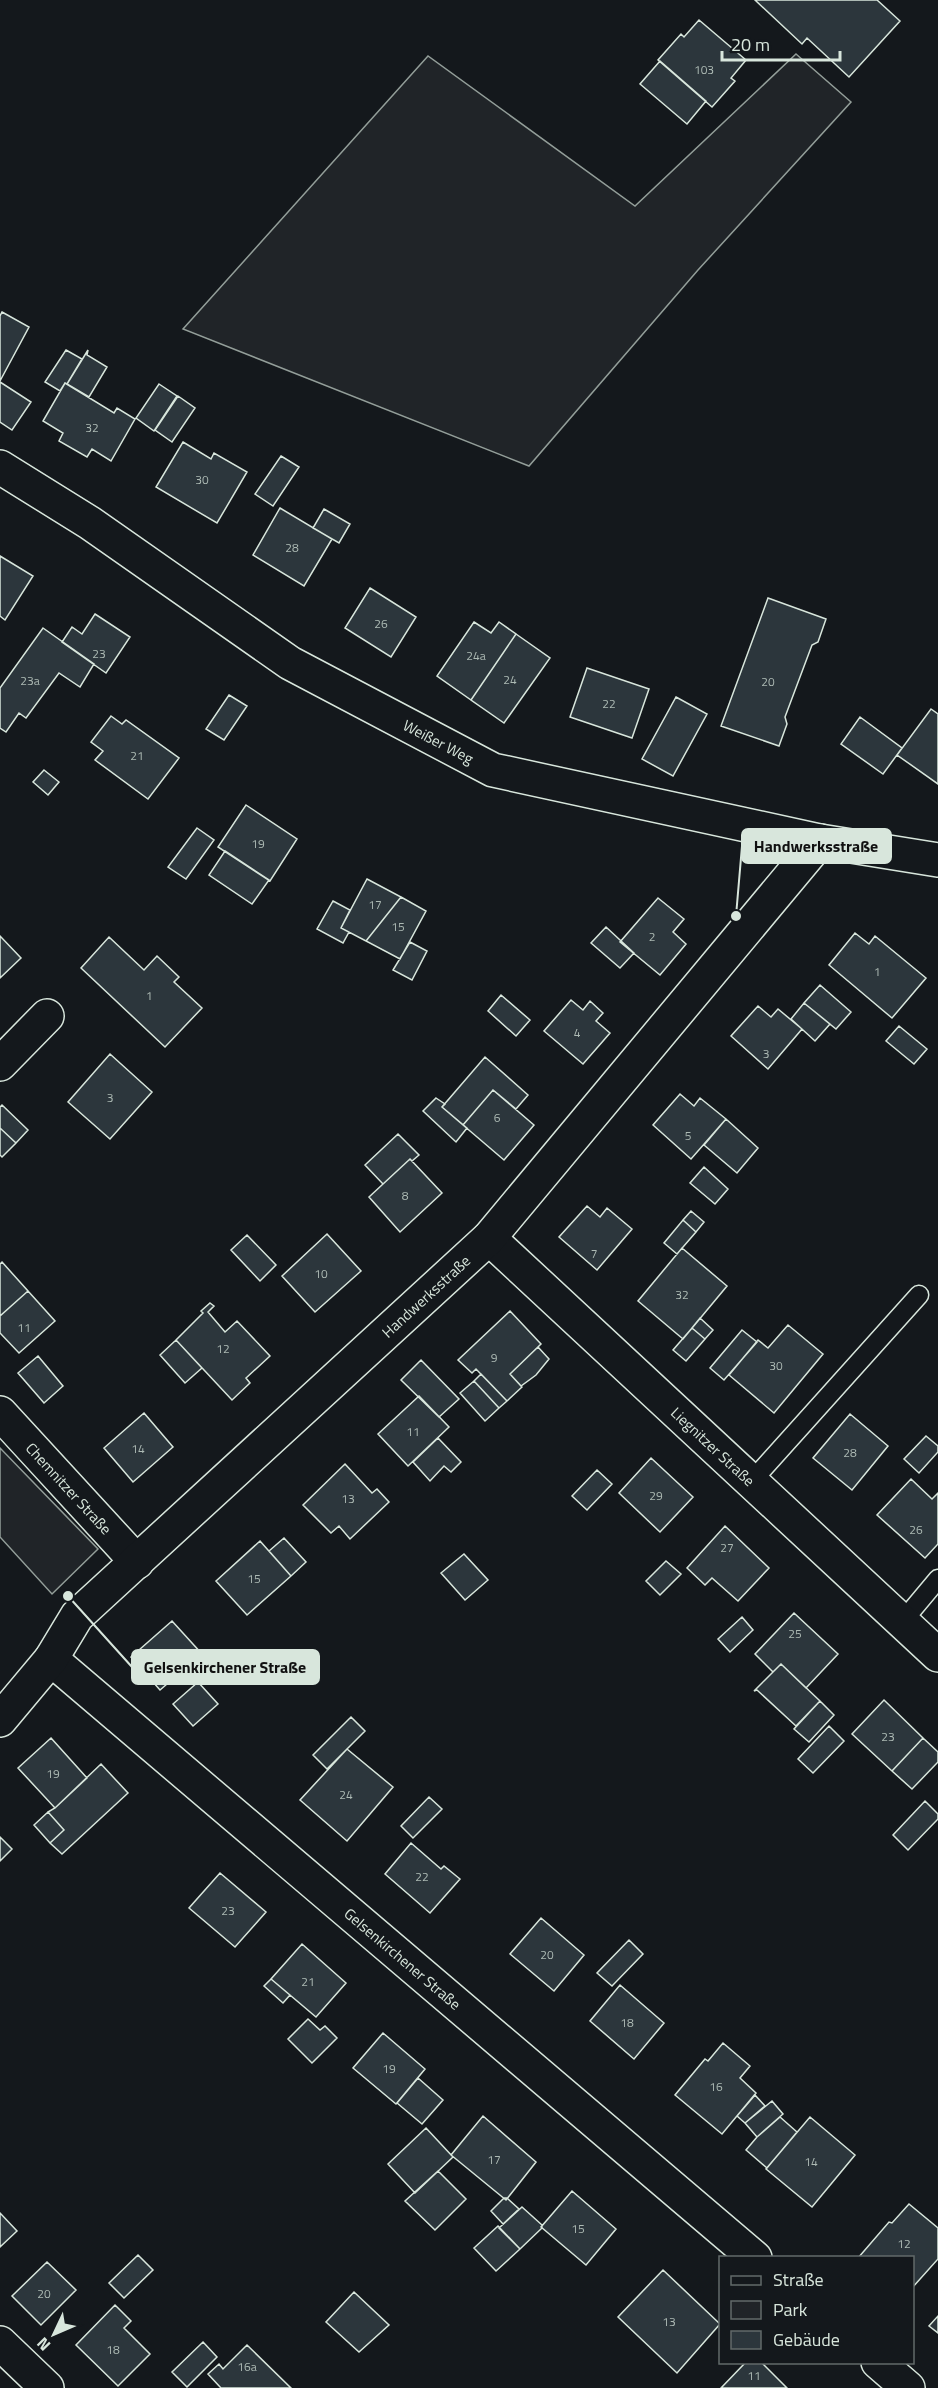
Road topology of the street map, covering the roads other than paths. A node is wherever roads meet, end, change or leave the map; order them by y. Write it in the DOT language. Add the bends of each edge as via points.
graph roads {
  1 [pos="0,467"];
  2 [pos="820,841"];
  3 [pos="938,860"];
  4 [pos="47,1016"];
  5 [pos="0,1064"];
  6 [pos="489,1238"];
  7 [pos="919,1294"];
  8 [pos="0,1413"];
  9 [pos="751,1482"];
  10 [pos="137,1562"];
  11 [pos="938,1579"];
  12 [pos="902,1622"];
  13 [pos="938,1655"];
  14 [pos="51,1659"];
  15 [pos="0,1720"];
  16 [pos="753,2256"];
  17 [pos="0,2343"];
  18 [pos="880,2364"];
  19 [pos="47,2388"];
  20 [pos="908,2388"];
  1 -- 2 [label="street, Weißer Weg" via="90,523 290,663 493,770"];
  2 -- 3 [label="street, Weißer Weg"];
  2 -- 6 [label="street, Handwerksstraße"];
  4 -- 5 [label="street"];
  6 -- 9 [label="street, Liegnitzer Straße"];
  6 -- 10 [label="street, Handwerksstraße"];
  7 -- 9 [label="lane"];
  8 -- 10 [label="street, Chemnitzer Straße"];
  9 -- 12 [label="street, Liegnitzer Straße"];
  10 -- 14 [label="street, Handwerksstraße" via="78,1616"];
  11 -- 12 [label="lane"];
  12 -- 13 [label="street, Liegnitzer Straße"];
  14 -- 15 [label="street, Handwerksstraße"];
  14 -- 16 [label="street, Gelsenkirchener Straße"];
  17 -- 19 [label="street"];
  18 -- 20 [label="street"];
}
